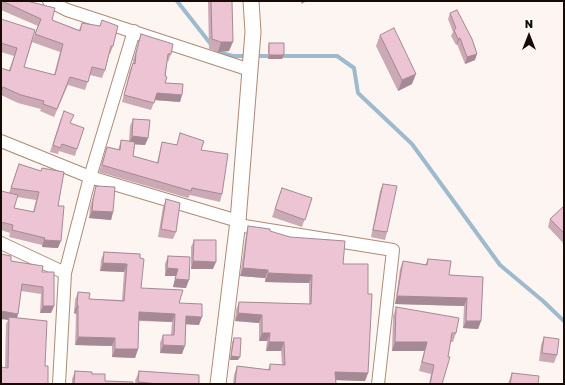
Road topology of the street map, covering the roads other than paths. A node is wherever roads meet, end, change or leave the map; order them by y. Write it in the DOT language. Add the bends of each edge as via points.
graph roads {
  1 [pos="49,1"];
  2 [pos="251,1"];
  3 [pos="134,31"];
  4 [pos="250,70"];
  5 [pos="1,141"];
  6 [pos="90,177"];
  7 [pos="238,223"];
  8 [pos="1,243"];
  9 [pos="65,272"];
  10 [pos="59,384"];
  11 [pos="218,384"];
  12 [pos="378,384"];
  1 -- 3 [label="street" via="67,10"];
  2 -- 4 [label="street" via="253,32"];
  3 -- 4 [label="street"];
  3 -- 6 [label="street"];
  4 -- 7 [label="street"];
  5 -- 6 [label="street"];
  6 -- 7 [label="street"];
  6 -- 9 [label="street"];
  7 -- 11 [label="street"];
  7 -- 12 [label="street" via="393,250"];
  8 -- 9 [label="street"];
  9 -- 10 [label="street"];
}
